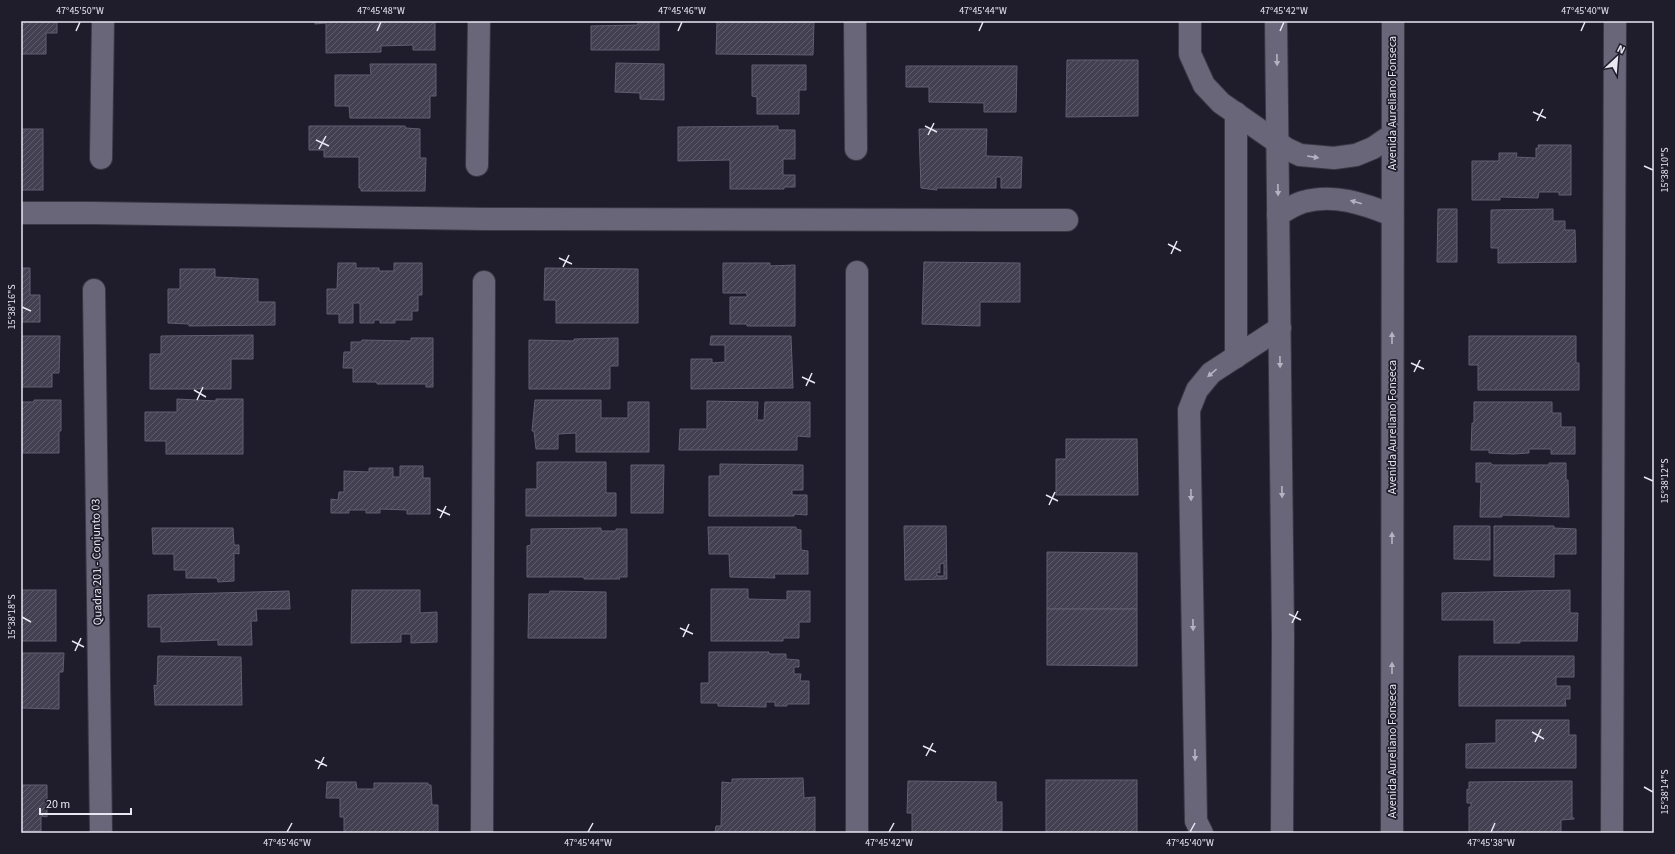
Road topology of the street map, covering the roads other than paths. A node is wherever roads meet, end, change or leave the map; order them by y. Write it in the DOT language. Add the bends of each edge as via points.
graph roads {
  1 [pos="103,21"];
  2 [pos="479,21"];
  3 [pos="855,21"];
  4 [pos="1190,21"];
  5 [pos="1276,21"];
  6 [pos="1393,21"];
  7 [pos="1615,21"];
  8 [pos="1236,113"];
  9 [pos="1392,135"];
  10 [pos="1278,142"];
  11 [pos="856,149"];
  12 [pos="101,158"];
  13 [pos="477,166"];
  14 [pos="21,213"];
  15 [pos="1278,215"];
  16 [pos="1392,215"];
  17 [pos="1067,220"];
  18 [pos="856,272"];
  19 [pos="484,282"];
  20 [pos="94,290"];
  21 [pos="1280,328"];
  22 [pos="1236,357"];
  23 [pos="101,833"];
  24 [pos="482,833"];
  25 [pos="857,833"];
  26 [pos="1202,833"];
  27 [pos="1282,833"];
  28 [pos="1392,833"];
  29 [pos="1612,833"];
  1 -- 12 [label="street"];
  2 -- 13 [label="street"];
  3 -- 11 [label="street"];
  4 -- 8 [label="street" via="1190,54 1204,84 1221,103"];
  5 -- 10 [label="street, one-way"];
  6 -- 9 [label="street, Avenida Aureliano Fonseca"];
  7 -- 29 [label="street"];
  8 -- 10 [label="street"];
  8 -- 22 [label="street"];
  10 -- 9 [label="street, one-way" via="1300,155 1334,158 1356,155 1373,148"];
  9 -- 16 [label="street, Avenida Aureliano Fonseca"];
  10 -- 15 [label="street, one-way"];
  14 -- 17 [label="street" via="484,219"];
  16 -- 15 [label="street, one-way" via="1349,200 1323,198 1302,202"];
  15 -- 21 [label="street"];
  28 -- 16 [label="street, Avenida Aureliano Fonseca, one-way"];
  18 -- 25 [label="street"];
  19 -- 24 [label="street"];
  20 -- 23 [label="street, Quadra 201 - Conjunto 03"];
  21 -- 22 [label="street"];
  21 -- 27 [label="street, one-way" via="1284,635"];
  22 -- 26 [label="street, one-way" via="1211,373 1197,390 1189,410 1196,821"];
}
